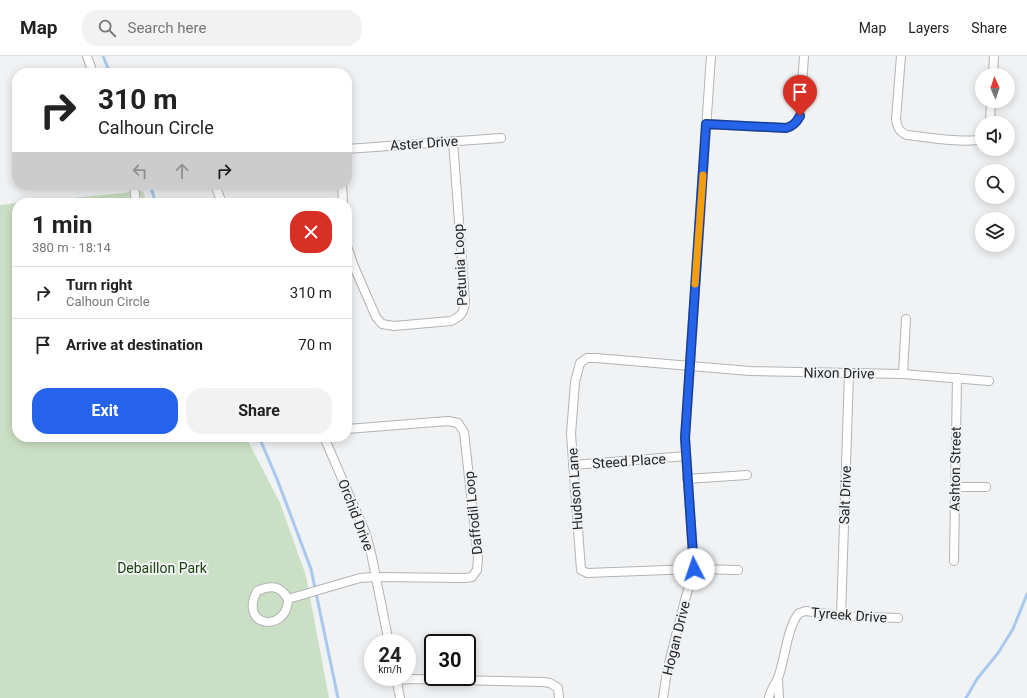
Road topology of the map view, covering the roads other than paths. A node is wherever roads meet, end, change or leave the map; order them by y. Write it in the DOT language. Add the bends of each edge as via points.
graph roads {
  1 [pos="87,56"];
  2 [pos="710,56"];
  3 [pos="804,56"];
  4 [pos="901,56"];
  5 [pos="994,56"];
  6 [pos="91,68"];
  7 [pos="993,68"];
  8 [pos="706,124"];
  9 [pos="501,138"];
  10 [pos="975,140"];
  11 [pos="453,141"];
  12 [pos="352,149"];
  13 [pos="352,261"];
  14 [pos="906,318"];
  15 [pos="689,366"];
  16 [pos="848,373"];
  17 [pos="903,374"];
  18 [pos="957,378"];
  19 [pos="989,381"];
  20 [pos="352,429"];
  21 [pos="326,442"];
  22 [pos="686,456"];
  23 [pos="573,465"];
  24 [pos="747,475"];
  25 [pos="687,479"];
  26 [pos="955,487"];
  27 [pos="986,487"];
  28 [pos="954,561"];
  29 [pos="694,569"];
  30 [pos="738,570"];
  31 [pos="375,576"];
  32 [pos="288,600"];
  33 [pos="841,616"];
  34 [pos="898,618"];
  35 [pos="387,634"];
  36 [pos="416,679"];
  37 [pos="778,680"];
  38 [pos="398,686"];
  39 [pos="400,698"];
  40 [pos="560,698"];
  41 [pos="663,698"];
  42 [pos="769,698"];
  43 [pos="779,698"];
  1 -- 6 [label="street"];
  2 -- 8 [label="street, Hogan Drive"];
  3 -- 8 [label="street" via="800,116 792,126 786,128"];
  4 -- 10 [label="street" via="896,118 900,132 907,136"];
  5 -- 7 [label="street"];
  8 -- 15 [label="street, Hogan Drive"];
  9 -- 11 [label="street, Aster Drive"];
  11 -- 12 [label="street, Aster Drive"];
  11 -- 13 [label="street, Petunia Loop" via="465,301 462,314 451,321 394,326 382,324 376,317"];
  14 -- 17 [label="street"];
  15 -- 16 [label="street, Nixon Drive" via="750,371"];
  15 -- 22 [label="street, Hogan Drive"];
  15 -- 23 [label="street, Hudson Lane" via="596,358 587,358 580,363 575,382 571,434"];
  16 -- 17 [label="street, Nixon Drive"];
  16 -- 33 [label="street, Salt Drive"];
  17 -- 18 [label="street, Nixon Drive"];
  18 -- 19 [label="street, Nixon Drive"];
  18 -- 26 [label="street, Ashton Street"];
  20 -- 31 [label="street, Daffodil Loop" via="454,421 464,432 478,558 477,570 472,577 465,578"];
  21 -- 31 [label="street, Orchid Drive" via="366,534"];
  22 -- 23 [label="street, Steed Place"];
  22 -- 25 [label="street, Hogan Drive"];
  23 -- 29 [label="street, Hudson Lane" via="582,570 587,573"];
  24 -- 25 [label="street"];
  25 -- 29 [label="street, Hogan Drive"];
  26 -- 27 [label="street"];
  26 -- 28 [label="street, Ashton Street"];
  29 -- 30 [label="street, Hudson Lane"];
  29 -- 41 [label="street, Hogan Drive" via="667,671"];
  31 -- 32 [label="street, Daffodil Loop" via="360,578"];
  31 -- 35 [label="street, Orchid Drive"];
  32 -- 32 [label="street" via="285,613 270,623 259,620 252,612 252,601 257,591 267,587 284,592"];
  33 -- 34 [label="street, Tyreek Drive"];
  33 -- 37 [label="street, Tyreek Drive" via="806,611 799,613 793,625"];
  36 -- 40 [label="street" via="543,682 558,688"];
  37 -- 42 [label="street, Tyreek Drive"];
  37 -- 43 [label="street, Tyreek Drive"];
  38 -- 39 [label="street"];
}
